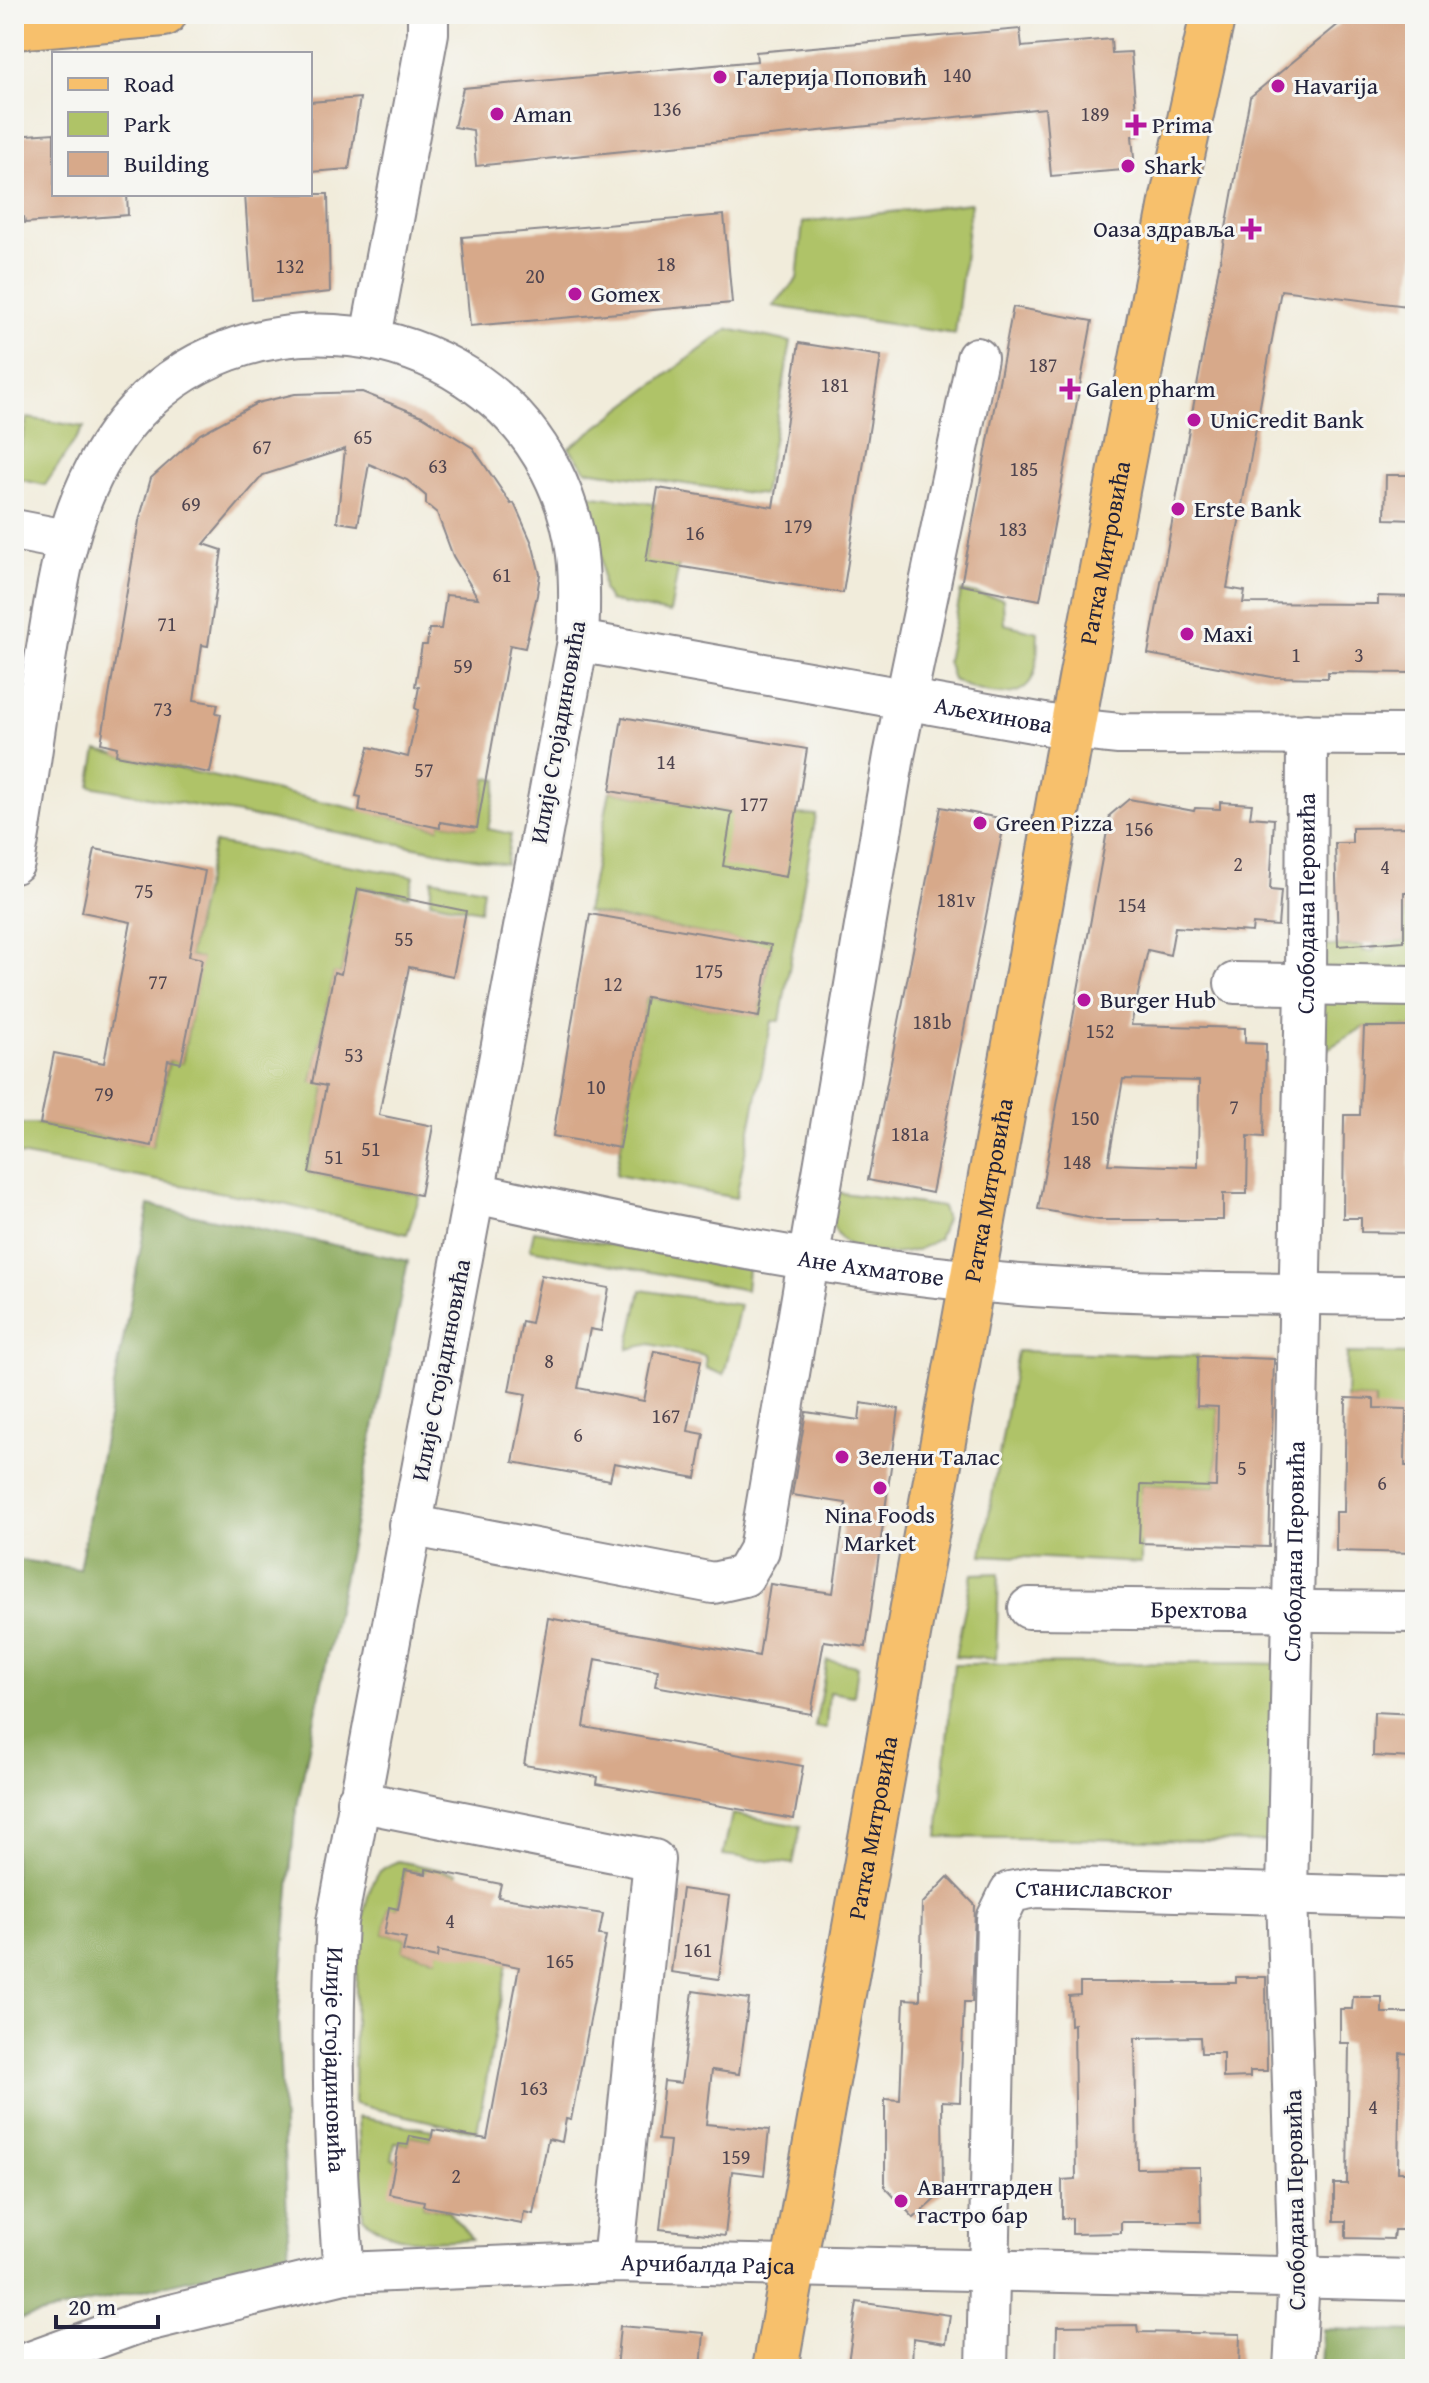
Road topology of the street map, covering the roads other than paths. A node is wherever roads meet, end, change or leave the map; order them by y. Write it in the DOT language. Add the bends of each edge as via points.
graph roads {
  1 [pos="164,14"];
  2 [pos="428,14"];
  3 [pos="1213,14"];
  4 [pos="14,27"];
  5 [pos="371,337"];
  6 [pos="977,358"];
  7 [pos="14,530"];
  8 [pos="66,540"];
  9 [pos="578,641"];
  10 [pos="907,701"];
  11 [pos="1072,729"];
  12 [pos="1307,734"];
  13 [pos="1415,735"];
  14 [pos="14,863"];
  15 [pos="1235,983"];
  16 [pos="1306,984"];
  17 [pos="1415,986"];
  18 [pos="476,1193"];
  19 [pos="809,1260"];
  20 [pos="972,1280"];
  21 [pos="1298,1293"];
  22 [pos="1415,1295"];
  23 [pos="409,1525"];
  24 [pos="1029,1608"];
  25 [pos="1294,1610"];
  26 [pos="1415,1612"];
  27 [pos="357,1801"];
  28 [pos="1287,1894"];
  29 [pos="1415,1898"];
  30 [pos="613,2262"];
  31 [pos="793,2264"];
  32 [pos="991,2270"];
  33 [pos="344,2273"];
  34 [pos="1299,2276"];
  35 [pos="1415,2280"];
  36 [pos="14,2368"];
  37 [pos="775,2369"];
  38 [pos="987,2369"];
  39 [pos="1294,2369"];
  1 -- 4 [label="main road"];
  2 -- 5 [label="street"];
  3 -- 11 [label="main road, Ратка Митровића"];
  5 -- 8 [label="street, Илије Стојадиновића" via="308,334 252,343 177,379 127,421 108,447 90,477"];
  5 -- 9 [label="street, Илије Стојадиновића" via="453,368 489,394 536,446 563,496 574,531 580,567"];
  6 -- 10 [label="street"];
  7 -- 8 [label="street"];
  8 -- 14 [label="street, Илије Стојадиновића"];
  9 -- 10 [label="street, Аљехинова"];
  9 -- 18 [label="street, Илије Стојадиновића"];
  10 -- 11 [label="street, Аљехинова"];
  10 -- 19 [label="street"];
  11 -- 12 [label="street, Аљехинова"];
  11 -- 20 [label="main road, Ратка Митровића"];
  12 -- 13 [label="street, Аљехинова"];
  12 -- 16 [label="street, Слободана Перовића"];
  15 -- 16 [label="street"];
  16 -- 17 [label="street"];
  16 -- 21 [label="street, Слободана Перовића"];
  18 -- 19 [label="street, Ане Ахматове"];
  18 -- 23 [label="street, Илије Стојадиновића"];
  19 -- 20 [label="street, Ане Ахматове"];
  19 -- 23 [label="street" via="759,1550 744,1576 713,1583"];
  20 -- 21 [label="street, Ане Ахматове" via="1092,1289"];
  20 -- 31 [label="main road, Ратка Митровића"];
  21 -- 22 [label="street, Ане Ахматове"];
  21 -- 25 [label="street, Слободана Перовића"];
  23 -- 27 [label="street, Илије Стојадиновића"];
  24 -- 25 [label="street, Брехтова"];
  25 -- 26 [label="street, Брехтова"];
  25 -- 28 [label="street, Слободана Перовића"];
  27 -- 30 [label="street" via="654,1860"];
  27 -- 33 [label="street, Илије Стојадиновића" via="337,1922 331,2012"];
  28 -- 29 [label="street, Станиславског"];
  28 -- 32 [label="street, Станиславског" via="1036,1887 1010,1892 997,1919"];
  28 -- 34 [label="street, Слободана Перовића"];
  30 -- 31 [label="street, Арчибалда Рајса"];
  30 -- 33 [label="street, Арчибалда Рајса"];
  31 -- 32 [label="street, Арчибалда Рајса"];
  31 -- 37 [label="main road, Ратка Митровића"];
  32 -- 34 [label="street, Арчибалда Рајса"];
  32 -- 38 [label="street"];
  33 -- 36 [label="street, Арчибалда Рајса" via="138,2323"];
  34 -- 35 [label="street, Арчибалда Рајса"];
  34 -- 39 [label="street, Слободана Перовића"];
}
